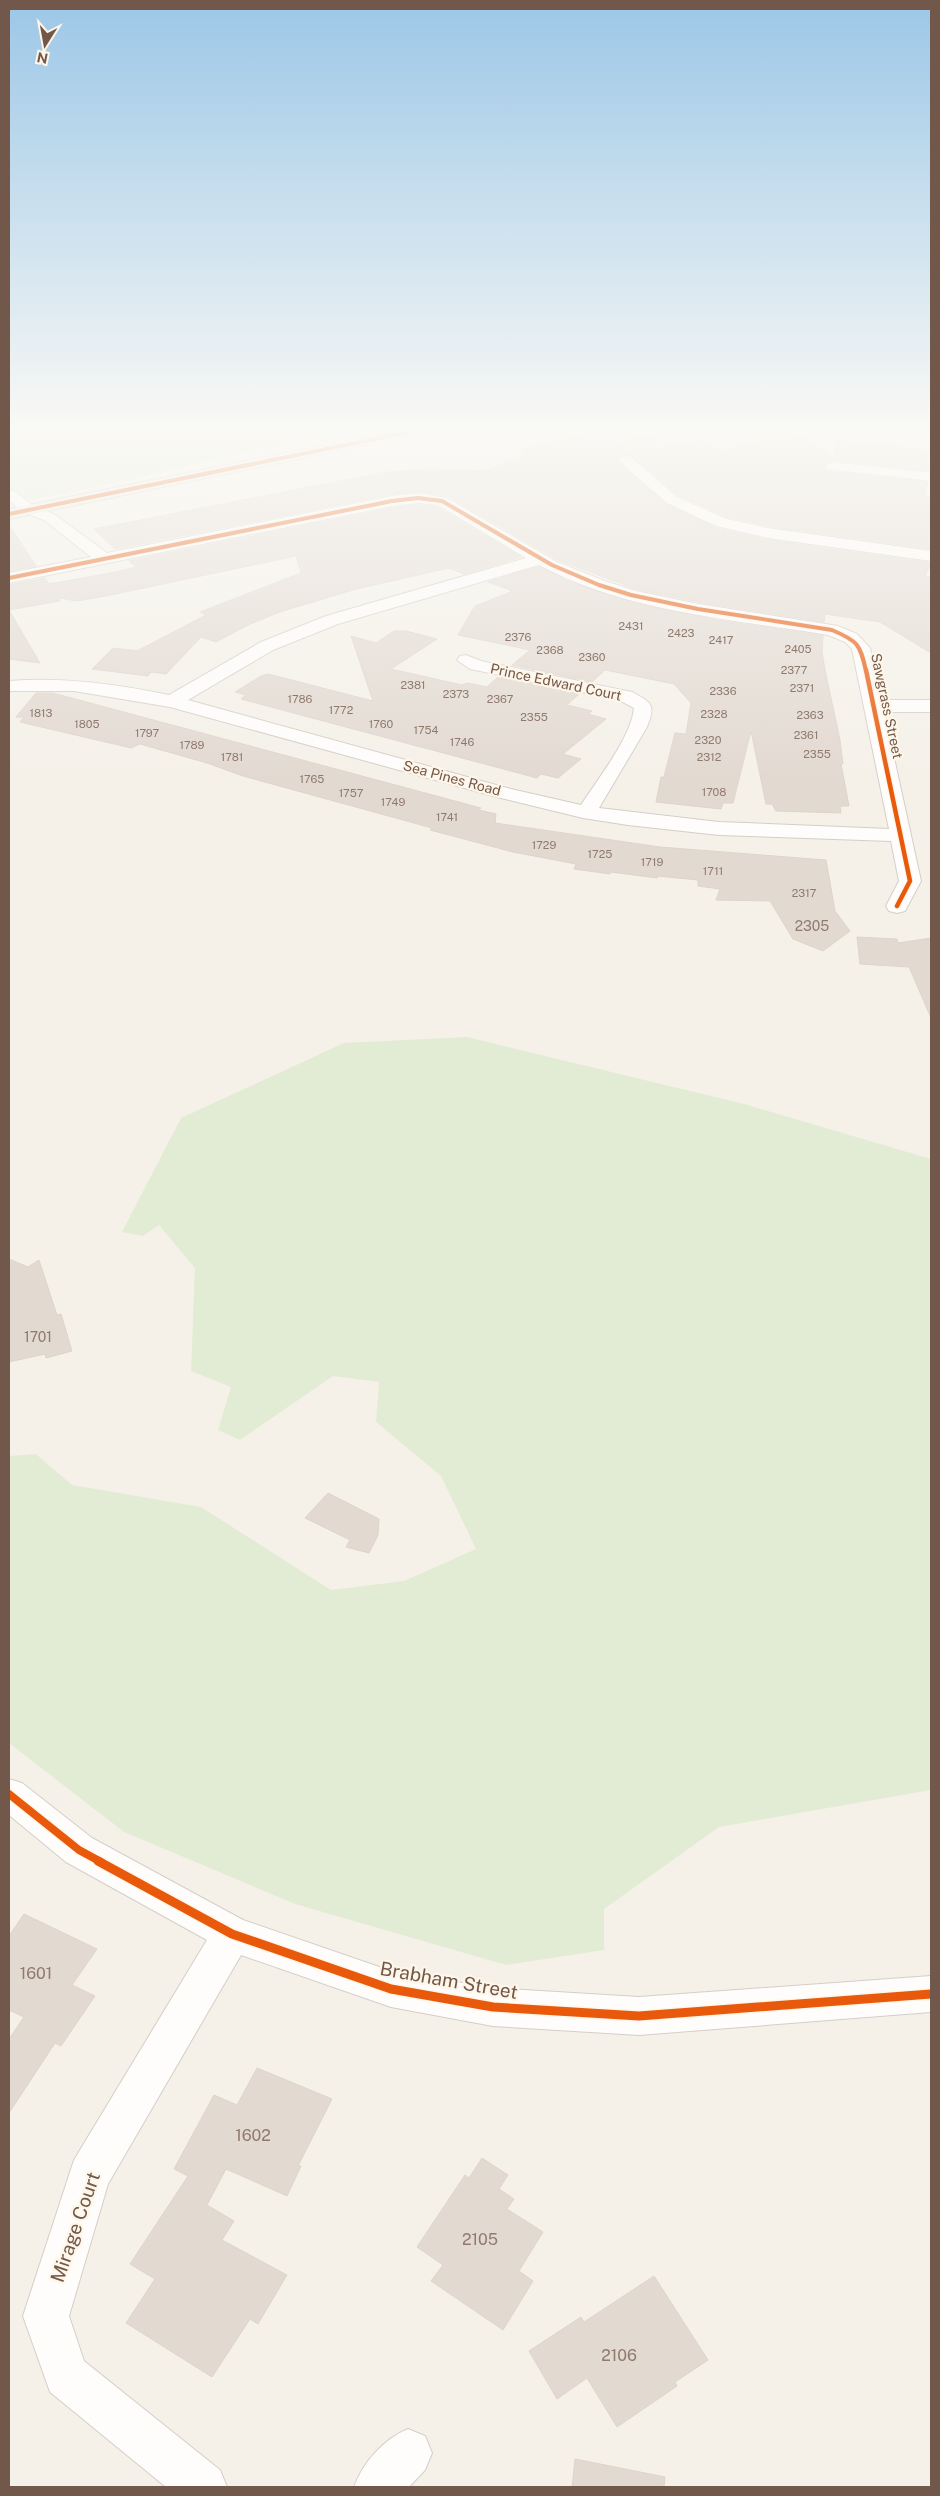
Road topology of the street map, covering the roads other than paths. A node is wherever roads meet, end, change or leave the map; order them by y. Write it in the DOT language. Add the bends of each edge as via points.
graph roads {
  1 [pos="64,548"];
  2 [pos="90,548"];
  3 [pos="156,548"];
  4 [pos="522,548"];
  5 [pos="876,548"];
  6 [pos="931,556"];
  7 [pos="104,559"];
  8 [pos="540,559"];
  9 [pos="82,564"];
  10 [pos="9,578"];
  11 [pos="466,660"];
  12 [pos="9,686"];
  13 [pos="173,701"];
  14 [pos="931,706"];
  15 [pos="876,711"];
  16 [pos="931,717"];
  17 [pos="586,812"];
  18 [pos="901,835"];
  19 [pos="897,906"];
  20 [pos="9,1794"];
  21 [pos="232,1934"];
  22 [pos="931,1994"];
  23 [pos="408,2453"];
  24 [pos="203,2487"];
  25 [pos="378,2487"];
  1 -- 9 [label="street"];
  2 -- 7 [label="street"];
  3 -- 7 [label="street, Sawgrass Street"];
  4 -- 8 [label="street, Sawgrass Street"];
  5 -- 6 [label="street"];
  7 -- 9 [label="street, Sawgrass Street"];
  8 -- 13 [label="street" via="332,620 267,646"];
  8 -- 15 [label="street, Sawgrass Street" via="589,581 636,595 832,630 851,638 861,648"];
  9 -- 10 [label="street, Sawgrass Street"];
  11 -- 17 [label="street, Prince Edward Court" via="476,665 625,696 643,706 644,715 626,752"];
  12 -- 13 [label="street, Sea Pines Road" via="82,686"];
  13 -- 17 [label="street, Sea Pines Road"];
  14 -- 15 [label="street"];
  15 -- 16 [label="street"];
  15 -- 18 [label="street, Sawgrass Street"];
  17 -- 18 [label="street, Sea Pines Road" via="657,824 759,832"];
  18 -- 19 [label="street, Sawgrass Street" via="910,881"];
  20 -- 21 [label="street, Brabham Street" via="80,1850"];
  21 -- 22 [label="street, Brabham Street" via="391,1989 493,2007 639,2016"];
  21 -- 24 [label="street, Mirage Court" via="89,2175 46,2316 66,2376"];
  23 -- 25 [label="street"];
}
